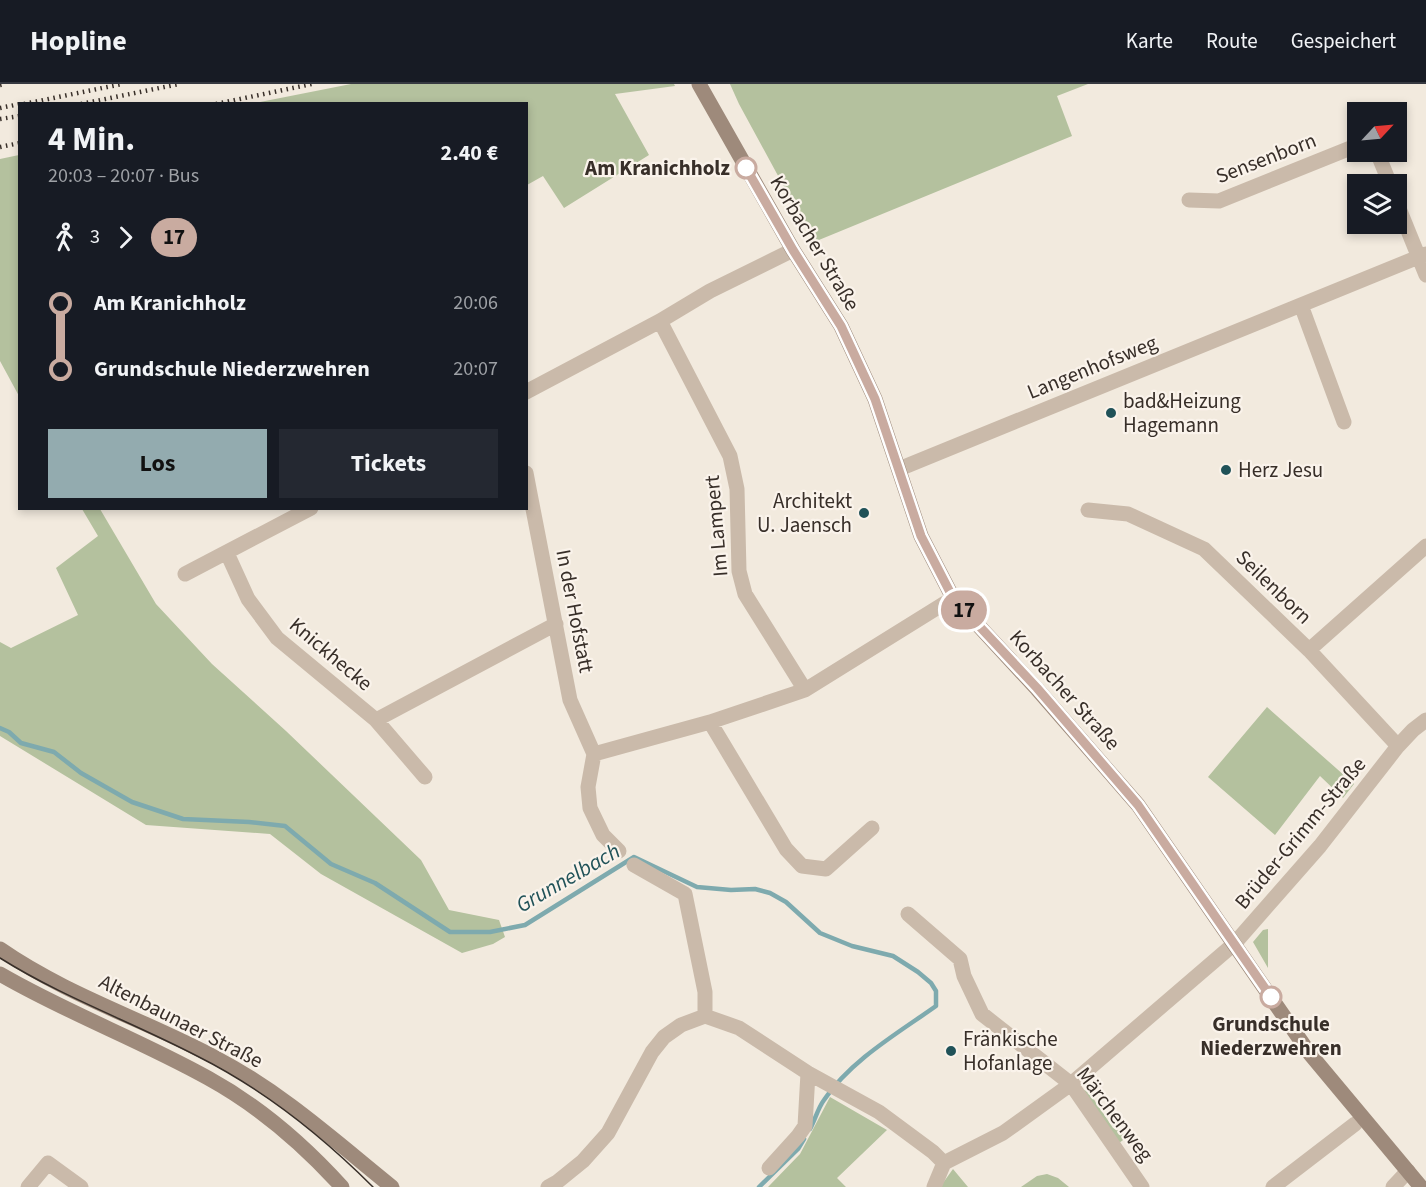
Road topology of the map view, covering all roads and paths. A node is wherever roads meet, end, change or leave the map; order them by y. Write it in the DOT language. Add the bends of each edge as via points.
graph roads {
  1 [pos="699,84"];
  2 [pos="1347,149"];
  3 [pos="1188,200"];
  4 [pos="1407,224"];
  5 [pos="793,250"];
  6 [pos="1422,256"];
  7 [pos="1426,276"];
  8 [pos="1301,305"];
  9 [pos="660,321"];
  10 [pos="528,391"];
  11 [pos="1344,422"];
  12 [pos="899,469"];
  13 [pos="528,483"];
  14 [pos="307,510"];
  15 [pos="1088,510"];
  16 [pos="1426,546"];
  17 [pos="227,553"];
  18 [pos="185,574"];
  19 [pos="953,598"];
  20 [pos="556,624"];
  21 [pos="1309,650"];
  22 [pos="806,690"];
  23 [pos="376,720"];
  24 [pos="1426,720"];
  25 [pos="710,722"];
  26 [pos="1398,746"];
  27 [pos="594,754"];
  28 [pos="425,777"];
  29 [pos="872,828"];
  30 [pos="619,851"];
  31 [pos="634,865"];
  32 [pos="908,914"];
  33 [pos="1234,944"];
  34 [pos="0,949"];
  35 [pos="0,974"];
  36 [pos="705,1016"];
  37 [pos="815,1076"];
  38 [pos="1071,1084"];
  39 [pos="1356,1124"];
  40 [pos="944,1163"];
  41 [pos="769,1168"];
  42 [pos="1408,1171"];
  43 [pos="1424,1186"];
  44 [pos="28,1187"];
  45 [pos="81,1187"];
  46 [pos="342,1187"];
  47 [pos="392,1187"];
  48 [pos="548,1187"];
  49 [pos="934,1187"];
  50 [pos="1142,1187"];
  51 [pos="1273,1187"];
  52 [pos="1393,1187"];
  1 -- 5 [label="street, Korbacher Straße"];
  2 -- 3 [label="street, Sensenborn" via="1219,201"];
  4 -- 6 [label="street"];
  5 -- 9 [label="street"];
  5 -- 12 [label="street, Korbacher Straße" via="841,326 875,399"];
  6 -- 7 [label="street"];
  6 -- 8 [label="street, Langenhofsweg"];
  8 -- 11 [label="street"];
  8 -- 12 [label="street, Langenhofsweg"];
  9 -- 10 [label="street"];
  9 -- 22 [label="street, Im Lampert" via="730,456 737,489 739,571 745,594"];
  12 -- 19 [label="street, Korbacher Straße" via="921,536"];
  13 -- 20 [label="street, In der Hofstatt"];
  14 -- 17 [label="street"];
  15 -- 21 [label="street, Seilenborn" via="1128,514 1204,549"];
  16 -- 21 [label="street"];
  17 -- 18 [label="street"];
  17 -- 23 [label="street, Knickhecke" via="248,599 277,638"];
  19 -- 22 [label="street"];
  19 -- 33 [label="street, Korbacher Straße" via="1138,805"];
  20 -- 23 [label="street, Knickhecke"];
  20 -- 27 [label="street, In der Hofstatt" via="570,700"];
  21 -- 26 [label="street, Seilenborn"];
  22 -- 25 [label="street"];
  23 -- 28 [label="street, Knickhecke"];
  24 -- 26 [label="street, Brüder-Grimm-Straße"];
  25 -- 27 [label="street"];
  25 -- 29 [label="street" via="786,849 802,866 826,869"];
  26 -- 33 [label="street, Brüder-Grimm-Straße" via="1320,846"];
  27 -- 30 [label="street" via="588,787 590,808 603,835"];
  31 -- 36 [label="street" via="685,894 705,992"];
  32 -- 38 [label="street, Märchenweg" via="960,959 982,1014"];
  33 -- 38 [label="street, Brüder-Grimm-Straße"];
  33 -- 42 [label="street, Korbacher Straße" via="1310,1054"];
  34 -- 47 [label="street, Altenbaunaer Straße" via="55,981 216,1058 264,1087"];
  35 -- 46 [label="street, Altenbaunaer Straße" via="210,1078 286,1131"];
  36 -- 37 [label="street" via="739,1029"];
  36 -- 48 [label="street" via="664,1037 608,1133 583,1161"];
  37 -- 40 [label="street" via="887,1116"];
  37 -- 41 [label="street" via="805,1126"];
  38 -- 40 [label="street, Brüder-Grimm-Straße" via="1003,1133"];
  38 -- 50 [label="street, Märchenweg"];
  39 -- 51 [label="street"];
  40 -- 49 [label="street"];
  42 -- 43 [label="street, Korbacher Straße"];
  42 -- 52 [label="street"];
  44 -- 45 [label="street" via="48,1163"];
}
